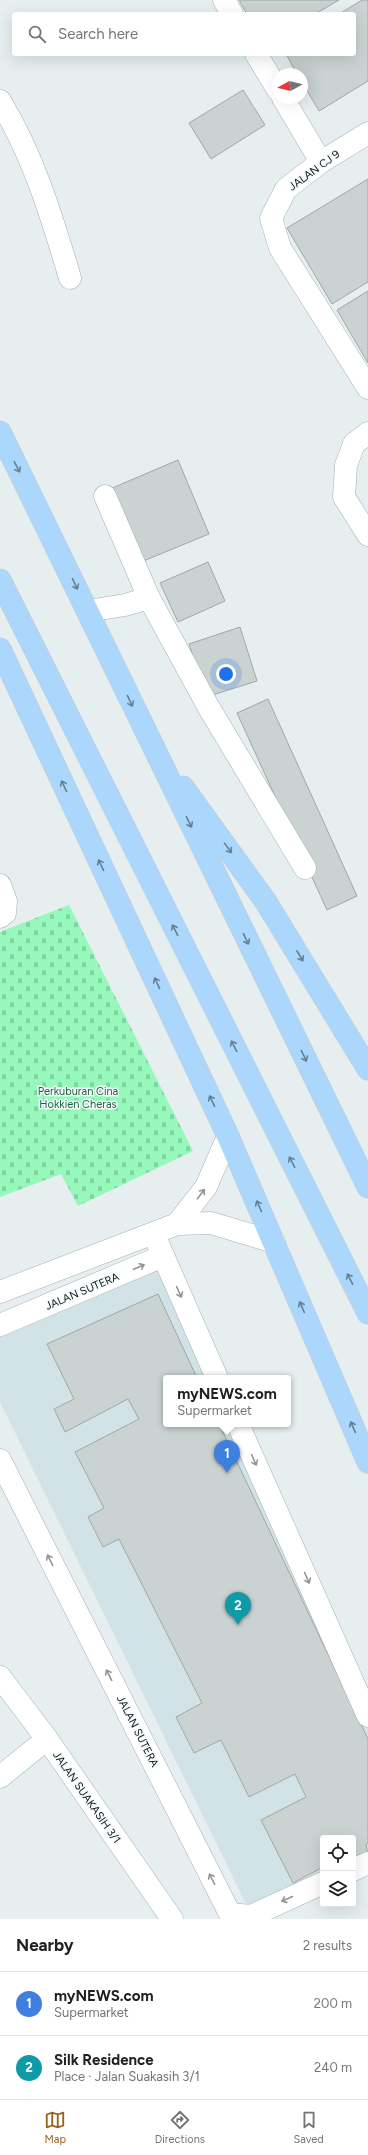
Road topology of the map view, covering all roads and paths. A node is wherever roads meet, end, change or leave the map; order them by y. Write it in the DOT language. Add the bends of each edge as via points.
graph roads {
  1 [pos="224,0"];
  2 [pos="231,12"];
  3 [pos="257,56"];
  4 [pos="272,80"];
  5 [pos="0,101"];
  6 [pos="286,104"];
  7 [pos="368,133"];
  8 [pos="320,162"];
  9 [pos="70,278"];
  10 [pos="368,388"];
  11 [pos="0,432"];
  12 [pos="368,433"];
  13 [pos="105,496"];
  14 [pos="368,535"];
  15 [pos="0,580"];
  16 [pos="149,598"];
  17 [pos="88,611"];
  18 [pos="0,649"];
  19 [pos="147,737"];
  20 [pos="305,868"];
  21 [pos="0,885"];
  22 [pos="0,917"];
  23 [pos="368,1069"];
  24 [pos="228,1136"];
  25 [pos="368,1187"];
  26 [pos="177,1224"];
  27 [pos="153,1234"];
  28 [pos="274,1242"];
  29 [pos="163,1256"];
  30 [pos="0,1292"];
  31 [pos="368,1314"];
  32 [pos="0,1326"];
  33 [pos="216,1375"];
  34 [pos="239,1427"];
  35 [pos="0,1460"];
  36 [pos="368,1462"];
  37 [pos="0,1677"];
  38 [pos="368,1716"];
  39 [pos="47,1739"];
  40 [pos="0,1776"];
  41 [pos="368,1864"];
  42 [pos="356,1869"];
  43 [pos="320,1885"];
  44 [pos="172,1919"];
  1 -- 2 [label="street"];
  3 -- 4 [label="street"];
  5 -- 9 [label="street" via="16,128 42,190"];
  6 -- 8 [label="street"];
  7 -- 8 [label="street, JALAN CJ 9"];
  8 -- 10 [label="street, JALAN CJ 9" via="286,190 271,218 280,248"];
  11 -- 17 [label="highway, one-way"];
  12 -- 14 [label="street" via="354,444 346,465 344,497"];
  13 -- 16 [label="street"];
  31 -- 15 [label="highway, one-way"];
  16 -- 17 [label="street"];
  16 -- 20 [label="street" via="209,708"];
  17 -- 19 [label="highway, one-way"];
  24 -- 18 [label="highway, one-way"];
  19 -- 23 [label="highway, one-way" via="266,902"];
  19 -- 25 [label="highway, one-way"];
  21 -- 22 [label="street" via="6,901 5,913"];
  26 -- 24 [label="street, one-way" via="206,1187"];
  28 -- 24 [label="highway, one-way"];
  26 -- 27 [label="street"];
  26 -- 28 [label="street" via="211,1223"];
  27 -- 29 [label="street"];
  27 -- 30 [label="street"];
  36 -- 28 [label="highway, one-way"];
  32 -- 29 [label="street, JALAN SUTERA, one-way"];
  29 -- 33 [label="street, one-way"];
  34 -- 38 [label="street, one-way"];
  43 -- 35 [label="street, JALAN SUTERA, one-way" via="251,1916 230,1914"];
  37 -- 39 [label="street, JALAN SUAKASIH 3/1"];
  39 -- 40 [label="street"];
  39 -- 44 [label="street, JALAN SUAKASIH 3/1"];
  41 -- 42 [label="street"];
}
